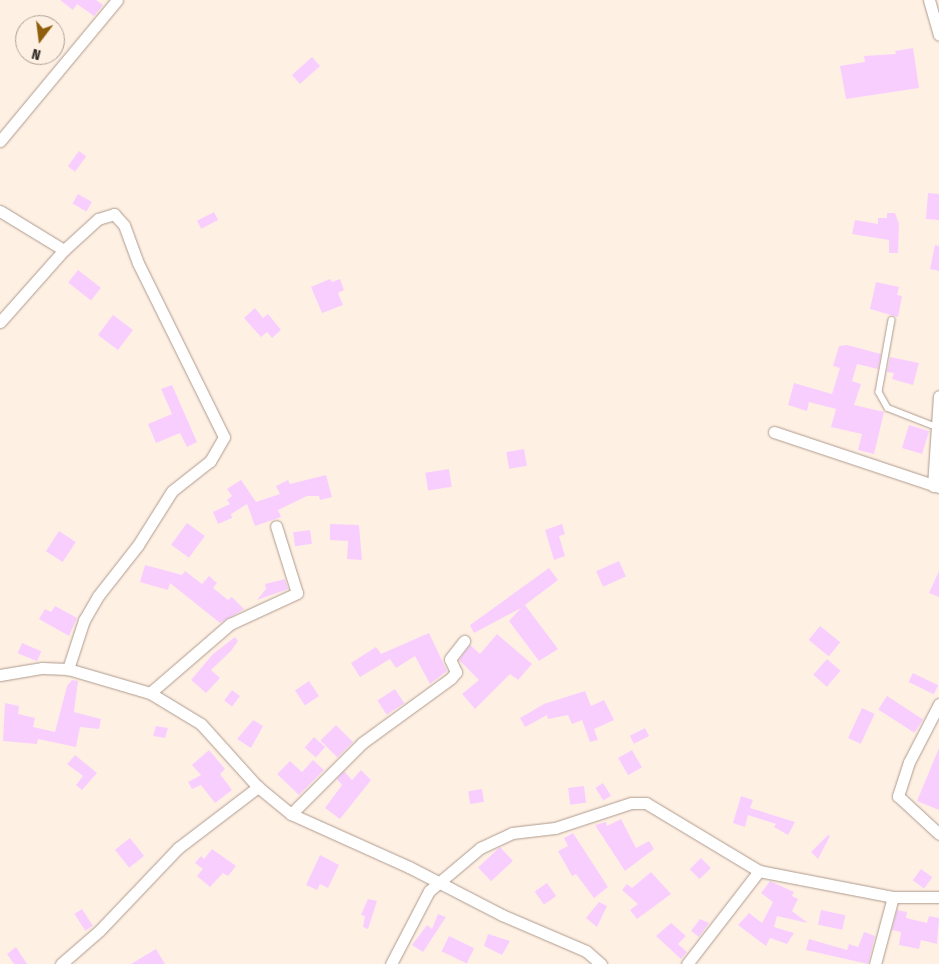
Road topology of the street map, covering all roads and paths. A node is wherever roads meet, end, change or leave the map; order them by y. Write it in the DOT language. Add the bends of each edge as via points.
graph roads {
  1 [pos="117,0"];
  2 [pos="929,0"];
  3 [pos="939,35"];
  4 [pos="0,141"];
  5 [pos="0,211"];
  6 [pos="64,250"];
  7 [pos="892,320"];
  8 [pos="0,322"];
  9 [pos="939,396"];
  10 [pos="934,426"];
  11 [pos="774,432"];
  12 [pos="936,486"];
  13 [pos="276,526"];
  14 [pos="464,641"];
  15 [pos="68,669"];
  16 [pos="0,675"];
  17 [pos="150,693"];
  18 [pos="939,704"];
  19 [pos="258,787"];
  20 [pos="291,814"];
  21 [pos="939,834"];
  22 [pos="758,871"];
  23 [pos="438,883"];
  24 [pos="939,896"];
  25 [pos="893,897"];
  26 [pos="61,964"];
  27 [pos="391,964"];
  28 [pos="601,964"];
  29 [pos="687,964"];
  30 [pos="875,964"];
  1 -- 4 [label="street"];
  2 -- 3 [label="street"];
  5 -- 6 [label="street"];
  6 -- 8 [label="street"];
  6 -- 15 [label="street" via="98,219 114,214 124,225 138,263 224,437 210,461 172,491 138,545 98,596 84,620"];
  7 -- 10 [label="lane" via="879,392 888,408"];
  9 -- 10 [label="street"];
  10 -- 12 [label="street"];
  11 -- 12 [label="street"];
  13 -- 17 [label="street" via="297,593 230,624"];
  14 -- 20 [label="street" via="450,659 456,672 451,678 362,743"];
  15 -- 16 [label="street" via="42,668"];
  15 -- 17 [label="street"];
  17 -- 19 [label="street" via="201,724"];
  18 -- 21 [label="street" via="909,762 898,796"];
  19 -- 20 [label="street"];
  19 -- 26 [label="street" via="178,848 99,931"];
  20 -- 23 [label="street"];
  22 -- 23 [label="street" via="639,802 555,828 503,836 480,848"];
  22 -- 25 [label="street"];
  22 -- 29 [label="street"];
  23 -- 27 [label="street" via="415,916"];
  23 -- 28 [label="street" via="586,950"];
  24 -- 25 [label="street"];
  25 -- 30 [label="street"];
}
